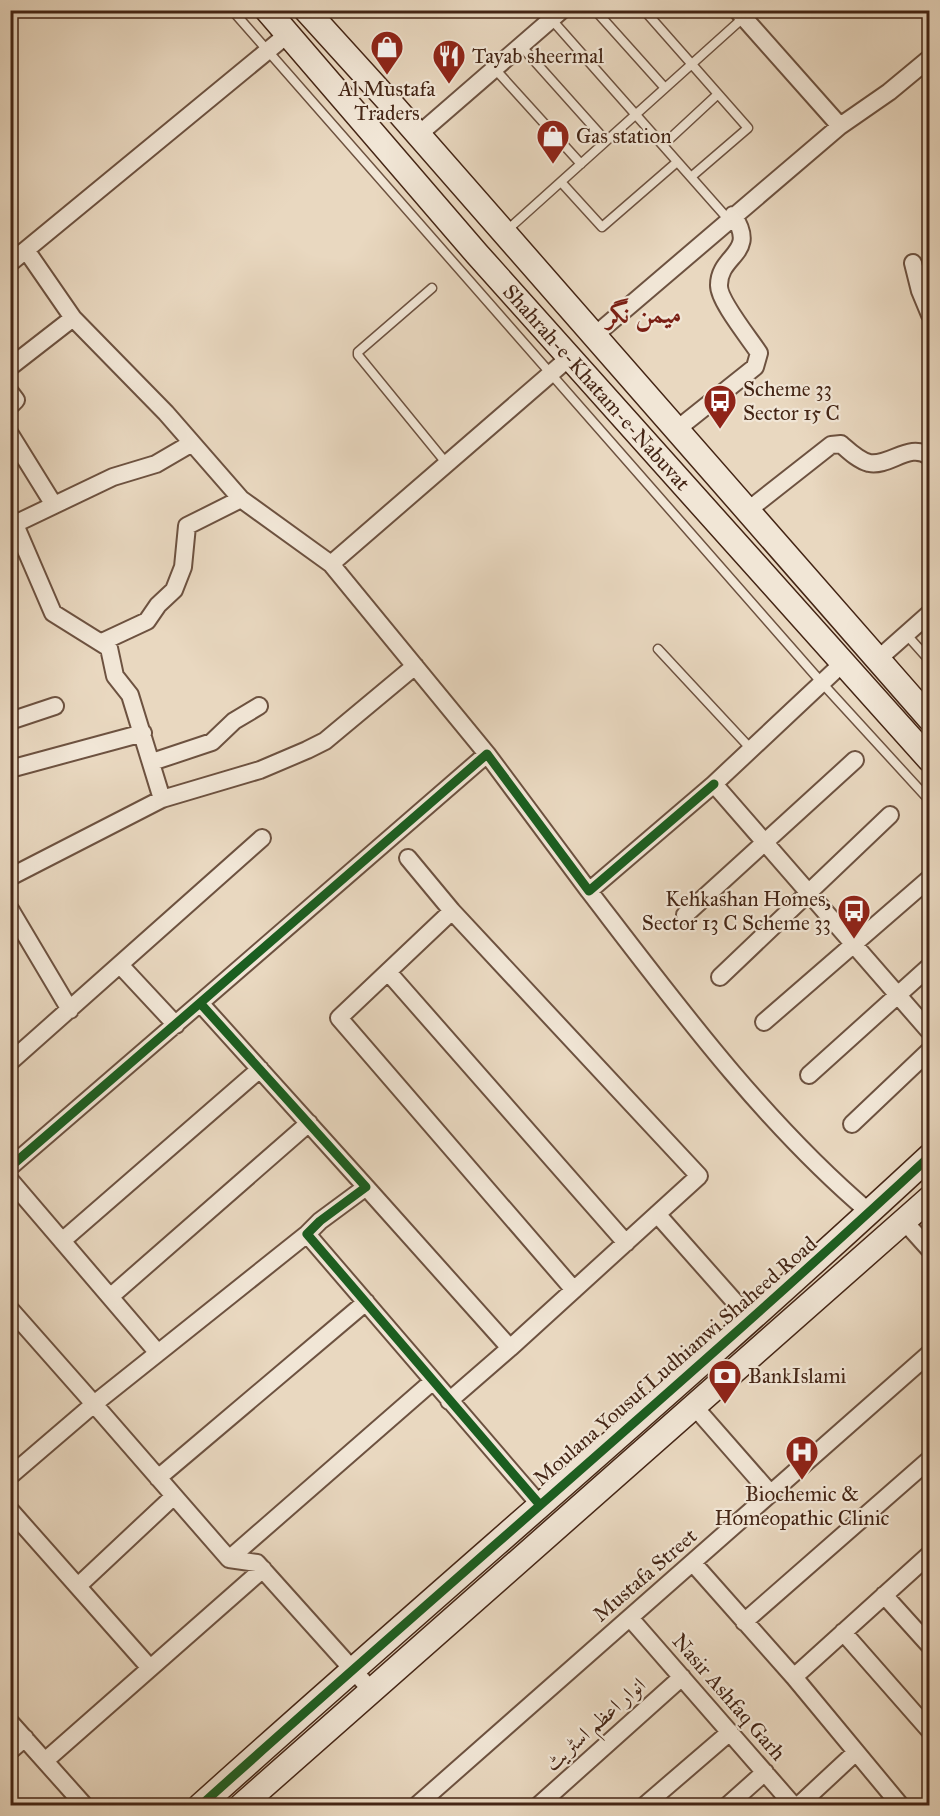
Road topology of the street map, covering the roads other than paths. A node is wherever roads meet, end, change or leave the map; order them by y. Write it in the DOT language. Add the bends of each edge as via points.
graph roads {
  1 [pos="232,10"];
  2 [pos="267,10"];
  3 [pos="306,10"];
  4 [pos="595,10"];
  5 [pos="644,10"];
  6 [pos="740,14"];
  7 [pos="557,15"];
  8 [pos="288,34"];
  9 [pos="521,46"];
  10 [pos="267,51"];
  11 [pos="930,58"];
  12 [pos="692,64"];
  13 [pos="495,69"];
  14 [pos="665,88"];
  15 [pos="718,94"];
  16 [pos="636,115"];
  17 [pos="840,126"];
  18 [pos="418,135"];
  19 [pos="606,141"];
  20 [pos="663,145"];
  21 [pos="677,162"];
  22 [pos="581,164"];
  23 [pos="691,177"];
  24 [pos="561,182"];
  25 [pos="731,217"];
  26 [pos="504,233"];
  27 [pos="26,250"];
  28 [pos="10,263"];
  29 [pos="914,263"];
  30 [pos="432,288"];
  31 [pos="930,315"];
  32 [pos="73,318"];
  33 [pos="594,336"];
  34 [pos="570,357"];
  35 [pos="10,368"];
  36 [pos="552,373"];
  37 [pos="10,392"];
  38 [pos="10,406"];
  39 [pos="676,430"];
  40 [pos="10,434"];
  41 [pos="192,443"];
  42 [pos="930,457"];
  43 [pos="447,464"];
  44 [pos="241,499"];
  45 [pos="54,506"];
  46 [pos="747,512"];
  47 [pos="14,532"];
  48 [pos="331,564"];
  49 [pos="930,614"];
  50 [pos="906,634"];
  51 [pos="102,642"];
  52 [pos="658,649"];
  53 [pos="877,660"];
  54 [pos="930,661"];
  55 [pos="843,663"];
  56 [pos="415,666"];
  57 [pos="822,683"];
  58 [pos="55,706"];
  59 [pos="258,706"];
  60 [pos="930,719"];
  61 [pos="10,721"];
  62 [pos="143,733"];
  63 [pos="751,749"];
  64 [pos="487,754"];
  65 [pos="855,760"];
  66 [pos="930,760"];
  67 [pos="152,762"];
  68 [pos="10,769"];
  69 [pos="714,784"];
  70 [pos="162,799"];
  71 [pos="930,801"];
  72 [pos="890,815"];
  73 [pos="262,838"];
  74 [pos="763,841"];
  75 [pos="408,858"];
  76 [pos="10,877"];
  77 [pos="930,878"];
  78 [pos="589,891"];
  79 [pos="808,892"];
  80 [pos="452,911"];
  81 [pos="12,915"];
  82 [pos="684,915"];
  83 [pos="854,945"];
  84 [pos="121,966"];
  85 [pos="930,966"];
  86 [pos="388,972"];
  87 [pos="720,977"];
  88 [pos="897,995"];
  89 [pos="200,1003"];
  90 [pos="70,1010"];
  91 [pos="764,1022"];
  92 [pos="176,1024"];
  93 [pos="930,1032"];
  94 [pos="930,1050"];
  95 [pos="10,1062"];
  96 [pos="260,1069"];
  97 [pos="809,1074"];
  98 [pos="309,1123"];
  99 [pos="852,1124"];
  100 [pos="930,1156"];
  101 [pos="10,1167"];
  102 [pos="10,1180"];
  103 [pos="366,1186"];
  104 [pos="930,1198"];
  105 [pos="869,1212"];
  106 [pos="657,1214"];
  107 [pos="903,1221"];
  108 [pos="307,1234"];
  109 [pos="62,1241"];
  110 [pos="626,1243"];
  111 [pos="930,1250"];
  112 [pos="574,1290"];
  113 [pos="110,1297"];
  114 [pos="366,1302"];
  115 [pos="10,1309"];
  116 [pos="750,1319"];
  117 [pos="510,1348"];
  118 [pos="158,1353"];
  119 [pos="930,1353"];
  120 [pos="434,1381"];
  121 [pos="449,1401"];
  122 [pos="94,1404"];
  123 [pos="693,1405"];
  124 [pos="930,1459"];
  125 [pos="10,1476"];
  126 [pos="158,1478"];
  127 [pos="771,1494"];
  128 [pos="174,1496"];
  129 [pos="540,1505"];
  130 [pos="10,1510"];
  131 [pos="229,1559"];
  132 [pos="927,1561"];
  133 [pos="693,1563"];
  134 [pos="263,1569"];
  135 [pos="78,1586"];
  136 [pos="884,1595"];
  137 [pos="630,1618"];
  138 [pos="744,1622"];
  139 [pos="843,1632"];
  140 [pos="930,1646"];
  141 [pos="150,1668"];
  142 [pos="351,1669"];
  143 [pos="682,1677"];
  144 [pos="794,1677"];
  145 [pos="371,1690"];
  146 [pos="10,1722"];
  147 [pos="930,1731"];
  148 [pos="730,1732"];
  149 [pos="25,1738"];
  150 [pos="10,1751"];
  151 [pos="856,1752"];
  152 [pos="46,1760"];
  153 [pos="765,1772"];
  154 [pos="252,1802"];
  155 [pos="425,1803"];
  156 [pos="85,1806"];
  157 [pos="200,1806"];
  158 [pos="538,1806"];
  159 [pos="644,1806"];
  160 [pos="727,1806"];
  161 [pos="796,1806"];
  162 [pos="901,1806"];
  1 -- 10 [label="lane"];
  2 -- 8 [label="main road, Shahrah-e-Khatam-e-Nabuvat"];
  3 -- 18 [label="main road, Shahrah-e-Khatam-e-Nabuvat"];
  4 -- 14 [label="lane"];
  5 -- 12 [label="lane"];
  6 -- 12 [label="lane"];
  6 -- 17 [label="street"];
  7 -- 9 [label="street"];
  7 -- 16 [label="lane"];
  8 -- 10 [label="street"];
  8 -- 34 [label="main road, Shahrah-e-Khatam-e-Nabuvat"];
  9 -- 13 [label="street"];
  9 -- 19 [label="lane"];
  10 -- 27 [label="street"];
  10 -- 36 [label="lane"];
  11 -- 17 [label="street"];
  12 -- 14 [label="lane"];
  12 -- 15 [label="lane"];
  13 -- 18 [label="street"];
  13 -- 22 [label="lane"];
  14 -- 16 [label="lane"];
  15 -- 20 [label="lane"];
  15 -- 23 [label="lane" via="748,128"];
  16 -- 19 [label="lane"];
  16 -- 20 [label="lane"];
  17 -- 25 [label="street"];
  18 -- 26 [label="main road, Shahrah-e-Khatam-e-Nabuvat"];
  19 -- 22 [label="lane"];
  20 -- 21 [label="lane"];
  21 -- 23 [label="lane"];
  21 -- 24 [label="lane" via="602,228"];
  22 -- 24 [label="lane"];
  23 -- 25 [label="lane"];
  24 -- 26 [label="lane"];
  25 -- 33 [label="street"];
  25 -- 39 [label="street" via="742,228 742,242 718,285 759,353 759,360"];
  26 -- 33 [label="main road, Shahrah-e-Khatam-e-Nabuvat"];
  27 -- 28 [label="street"];
  27 -- 32 [label="street"];
  29 -- 31 [label="street"];
  30 -- 43 [label="lane" via="358,355"];
  32 -- 35 [label="street"];
  32 -- 41 [label="street"];
  33 -- 39 [label="main road, Shahrah-e-Khatam-e-Nabuvat"];
  34 -- 36 [label="street"];
  34 -- 55 [label="main road, Shahrah-e-Khatam-e-Nabuvat"];
  36 -- 43 [label="street"];
  36 -- 57 [label="lane"];
  37 -- 38 [label="street" via="16,400"];
  39 -- 46 [label="main road, Shahrah-e-Khatam-e-Nabuvat"];
  40 -- 45 [label="street"];
  41 -- 44 [label="street"];
  41 -- 45 [label="street" via="156,464 113,477"];
  42 -- 46 [label="street" via="924,452 910,452 869,463 841,444 831,445"];
  43 -- 48 [label="street"];
  44 -- 48 [label="street"];
  44 -- 51 [label="street" via="187,526 183,567 174,590 147,621"];
  45 -- 47 [label="street" via="21,521"];
  46 -- 53 [label="main road, Shahrah-e-Khatam-e-Nabuvat"];
  47 -- 51 [label="street" via="53,613"];
  48 -- 56 [label="street"];
  49 -- 50 [label="street"];
  50 -- 53 [label="street"];
  50 -- 54 [label="lane"];
  51 -- 62 [label="street" via="111,653 115,676 130,695"];
  52 -- 63 [label="lane"];
  53 -- 60 [label="main road, Shahrah-e-Khatam-e-Nabuvat"];
  55 -- 57 [label="street"];
  55 -- 66 [label="main road, Shahrah-e-Khatam-e-Nabuvat"];
  56 -- 64 [label="street"];
  56 -- 70 [label="street" via="325,741 260,770"];
  57 -- 63 [label="street"];
  57 -- 71 [label="lane"];
  58 -- 61 [label="street"];
  59 -- 67 [label="street" via="212,742"];
  62 -- 67 [label="street"];
  62 -- 68 [label="street"];
  63 -- 69 [label="street"];
  64 -- 78 [label="street"];
  64 -- 89 [label="street"];
  65 -- 74 [label="street"];
  67 -- 70 [label="street"];
  69 -- 74 [label="street"];
  69 -- 78 [label="street"];
  70 -- 76 [label="street"];
  72 -- 79 [label="street"];
  73 -- 84 [label="street"];
  74 -- 79 [label="street"];
  74 -- 82 [label="street"];
  75 -- 80 [label="street"];
  77 -- 83 [label="street"];
  78 -- 105 [label="street" via="742,1081 802,1149"];
  79 -- 83 [label="street"];
  79 -- 87 [label="street"];
  80 -- 86 [label="street"];
  80 -- 106 [label="street" via="699,1176"];
  81 -- 90 [label="street"];
  83 -- 88 [label="street"];
  83 -- 91 [label="street"];
  84 -- 90 [label="street"];
  84 -- 92 [label="street"];
  85 -- 88 [label="street"];
  86 -- 110 [label="street"];
  86 -- 112 [label="street" via="339,1018"];
  88 -- 93 [label="street"];
  88 -- 97 [label="street"];
  89 -- 92 [label="street"];
  89 -- 96 [label="street"];
  90 -- 95 [label="street"];
  92 -- 101 [label="street"];
  94 -- 99 [label="street"];
  96 -- 98 [label="street"];
  96 -- 109 [label="street"];
  98 -- 103 [label="street"];
  98 -- 113 [label="street"];
  100 -- 105 [label="main road, Moulana Yousuf Ludhianwi Shaheed Road"];
  102 -- 109 [label="street"];
  103 -- 108 [label="street"];
  103 -- 117 [label="street"];
  104 -- 107 [label="main road"];
  105 -- 116 [label="main road, Moulana Yousuf Ludhianwi Shaheed Road"];
  106 -- 110 [label="street"];
  106 -- 116 [label="street"];
  107 -- 111 [label="street"];
  107 -- 123 [label="main road"];
  108 -- 114 [label="street"];
  108 -- 118 [label="street"];
  109 -- 113 [label="street"];
  110 -- 112 [label="street"];
  112 -- 117 [label="street"];
  113 -- 118 [label="street"];
  114 -- 120 [label="street"];
  114 -- 126 [label="street"];
  115 -- 122 [label="street"];
  116 -- 129 [label="main road, Moulana Yousuf Ludhianwi Shaheed Road"];
  117 -- 121 [label="street"];
  118 -- 122 [label="street"];
  119 -- 127 [label="street, Mustafa Street"];
  120 -- 121 [label="street"];
  120 -- 131 [label="street"];
  121 -- 129 [label="street"];
  122 -- 125 [label="street"];
  122 -- 126 [label="street"];
  123 -- 127 [label="street"];
  123 -- 145 [label="main road"];
  124 -- 138 [label="street"];
  126 -- 128 [label="street"];
  127 -- 133 [label="street, Mustafa Street"];
  128 -- 131 [label="street"];
  128 -- 135 [label="street"];
  129 -- 142 [label="main road, Moulana Yousuf Ludhianwi Shaheed Road"];
  130 -- 135 [label="street"];
  131 -- 134 [label="street" via="257,1563"];
  132 -- 136 [label="street"];
  133 -- 137 [label="street, Mustafa Street"];
  133 -- 138 [label="street"];
  134 -- 141 [label="street"];
  134 -- 142 [label="street"];
  135 -- 141 [label="street"];
  136 -- 139 [label="street"];
  136 -- 140 [label="street"];
  137 -- 143 [label="street, Nasir Ashfaq Garh"];
  137 -- 155 [label="street, Mustafa Street"];
  138 -- 144 [label="street"];
  139 -- 144 [label="street"];
  139 -- 147 [label="street"];
  141 -- 152 [label="street"];
  142 -- 145 [label="street"];
  142 -- 157 [label="main road, Moulana Yousuf Ludhianwi Shaheed Road"];
  143 -- 148 [label="street, Nasir Ashfaq Garh"];
  143 -- 158 [label="street, انوار اعظم اسٹریٹ"];
  144 -- 151 [label="street"];
  145 -- 154 [label="main road"];
  146 -- 149 [label="street"];
  148 -- 153 [label="street, Nasir Ashfaq Garh"];
  148 -- 159 [label="street"];
  149 -- 150 [label="street"];
  149 -- 152 [label="street"];
  151 -- 161 [label="street"];
  151 -- 162 [label="street"];
  152 -- 156 [label="street"];
  153 -- 160 [label="street"];
  153 -- 161 [label="street, Nasir Ashfaq Garh"];
}
